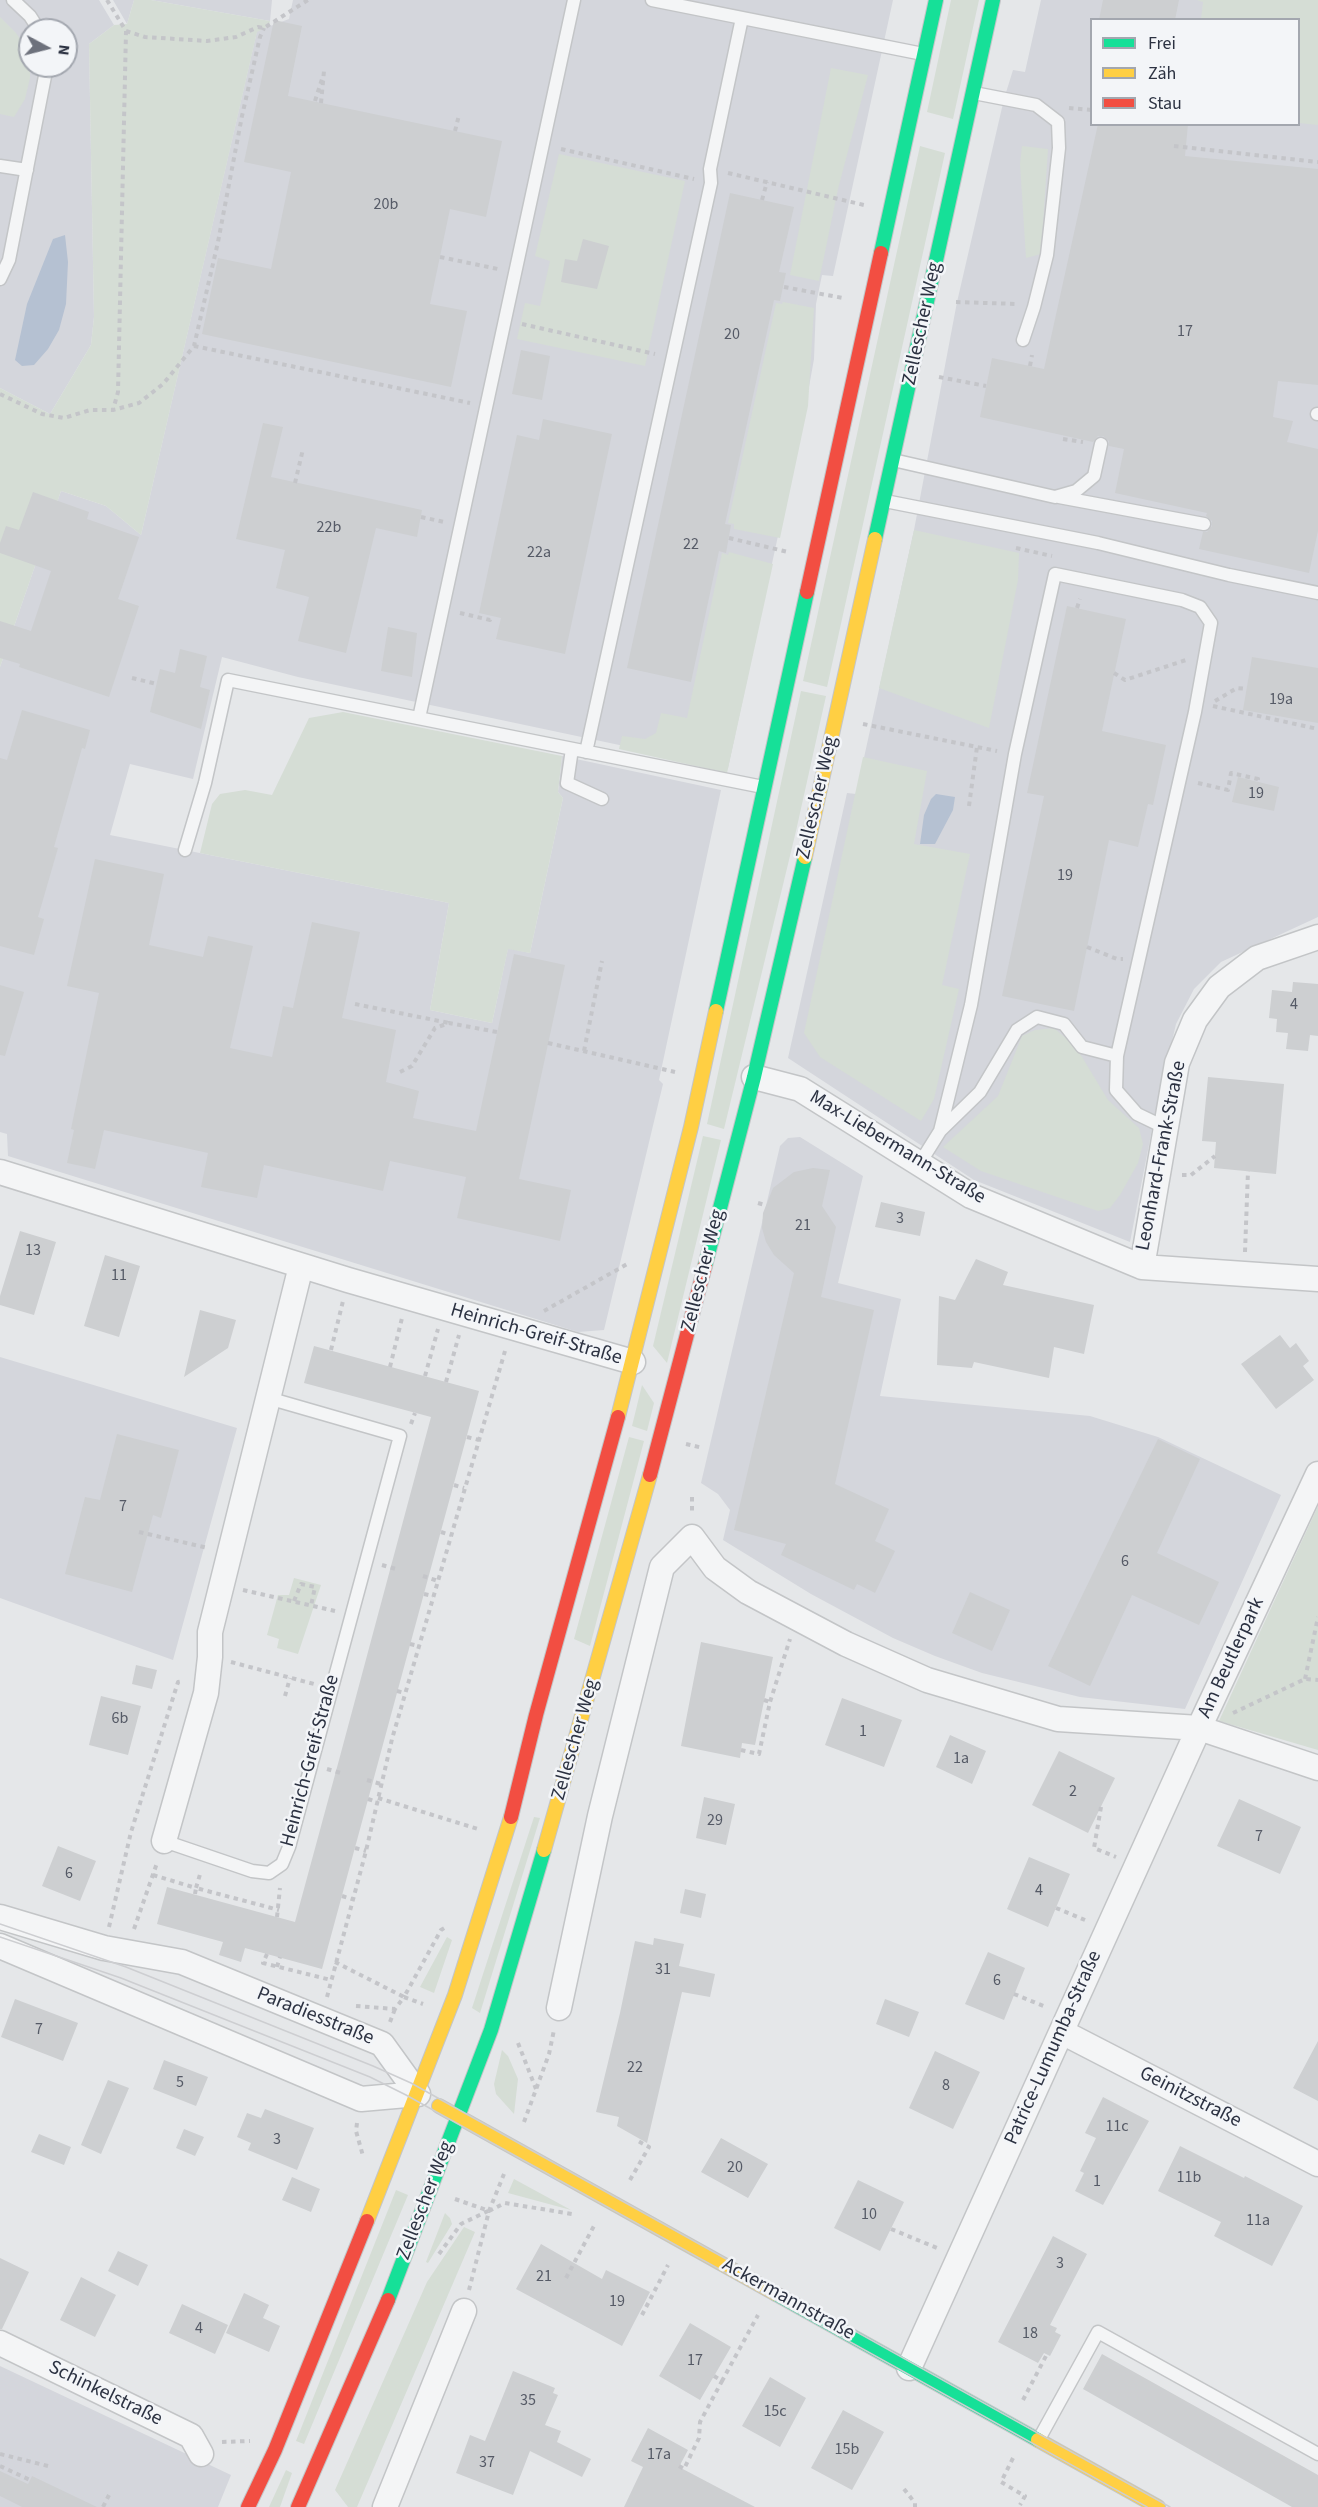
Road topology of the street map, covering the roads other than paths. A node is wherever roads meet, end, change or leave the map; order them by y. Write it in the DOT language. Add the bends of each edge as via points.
graph roads {
  1 [pos="573,0"];
  2 [pos="652,0"];
  3 [pos="936,0"];
  4 [pos="993,0"];
  5 [pos="17,1"];
  6 [pos="31,18"];
  7 [pos="742,18"];
  8 [pos="924,55"];
  9 [pos="45,78"];
  10 [pos="973,93"];
  11 [pos="0,165"];
  12 [pos="27,170"];
  13 [pos="0,279"];
  14 [pos="1023,340"];
  15 [pos="1101,444"];
  16 [pos="893,460"];
  17 [pos="1055,497"];
  18 [pos="884,501"];
  19 [pos="1204,524"];
  20 [pos="1318,593"];
  21 [pos="419,718"];
  22 [pos="572,749"];
  23 [pos="586,752"];
  24 [pos="765,788"];
  25 [pos="602,799"];
  26 [pos="185,850"];
  27 [pos="1318,937"];
  28 [pos="1117,1056"];
  29 [pos="754,1077"];
  30 [pos="1166,1121"];
  31 [pos="940,1131"];
  32 [pos="920,1163"];
  33 [pos="1,1176"];
  34 [pos="301,1266"];
  35 [pos="1142,1267"];
  36 [pos="1318,1279"];
  37 [pos="633,1362"];
  38 [pos="268,1398"];
  39 [pos="1318,1474"];
  40 [pos="1199,1728"];
  41 [pos="1318,1768"];
  42 [pos="164,1841"];
  43 [pos="0,1917"];
  44 [pos="0,1946"];
  45 [pos="559,2008"];
  46 [pos="1065,2024"];
  47 [pos="418,2094"];
  48 [pos="459,2116"];
  49 [pos="1318,2164"];
  50 [pos="464,2311"];
  51 [pos="0,2343"];
  52 [pos="909,2368"];
  53 [pos="1032,2437"];
  54 [pos="201,2454"];
  55 [pos="1318,2454"];
  56 [pos="248,2507"];
  57 [pos="298,2507"];
  58 [pos="385,2507"];
  59 [pos="1158,2507"];
  1 -- 21 [label="lane"];
  2 -- 7 [label="lane"];
  3 -- 8 [label="main road"];
  4 -- 10 [label="main road, Zellescher Weg"];
  5 -- 6 [label="lane"];
  7 -- 8 [label="lane"];
  7 -- 23 [label="lane" via="710,169 711,183"];
  8 -- 24 [label="main road"];
  9 -- 12 [label="lane"];
  10 -- 14 [label="lane" via="1036,105 1058,122 1059,148 1047,255"];
  10 -- 16 [label="main road, Zellescher Weg"];
  11 -- 12 [label="lane"];
  12 -- 13 [label="lane" via="9,260"];
  15 -- 17 [label="lane" via="1094,476 1076,491"];
  16 -- 17 [label="lane"];
  16 -- 18 [label="main road, Zellescher Weg"];
  17 -- 19 [label="lane"];
  18 -- 20 [label="lane" via="1098,543"];
  18 -- 29 [label="main road, Zellescher Weg"];
  21 -- 22 [label="lane"];
  21 -- 26 [label="lane" via="228,680"];
  22 -- 23 [label="lane"];
  22 -- 25 [label="lane" via="567,783"];
  23 -- 24 [label="lane"];
  24 -- 37 [label="main road" via="702,1079"];
  27 -- 30 [label="street, Leonhard-Frank-Straße" via="1257,958 1219,987 1195,1020 1177,1063"];
  28 -- 30 [label="lane" via="1116,1090 1137,1114"];
  28 -- 31 [label="lane" via="1082,1047 1064,1024 1037,1017 1017,1030 980,1092"];
  28 -- 31 [label="lane" via="1211,624 1200,607 1182,600 1055,574 1015,754 971,1005"];
  29 -- 32 [label="street, Max-Liebermann-Straße" via="800,1089"];
  29 -- 48 [label="main road, Zellescher Weg" via="654,1461 575,1743 491,2031"];
  30 -- 35 [label="street, Leonhard-Frank-Straße"];
  31 -- 32 [label="lane"];
  32 -- 35 [label="street, Max-Liebermann-Straße" via="971,1196"];
  33 -- 34 [label="street, Heinrich-Greif-Straße"];
  34 -- 37 [label="street, Heinrich-Greif-Straße"];
  34 -- 38 [label="street, Heinrich-Greif-Straße"];
  35 -- 36 [label="street, Max-Liebermann-Straße"];
  37 -- 47 [label="main road" via="505,1838 455,1995"];
  38 -- 42 [label="street, Heinrich-Greif-Straße" via="210,1632 206,1693"];
  38 -- 42 [label="lane, Heinrich-Greif-Straße" via="400,1436 282,1864 269,1873 252,1871"];
  39 -- 40 [label="street, Am Beutlerpark"];
  40 -- 41 [label="street, Am Beutlerpark"];
  40 -- 45 [label="street, Zellescher Weg" via="1058,1719 927,1680 796,1619 748,1592 715,1568 692,1537 662,1567 600,1816"];
  40 -- 46 [label="street, Patrice-Lumumba-Straße"];
  43 -- 47 [label="street, Paradiesstraße" via="104,1948 182,1962 382,2044"];
  44 -- 47 [label="street" via="361,2099"];
  46 -- 49 [label="street, Geinitzstraße"];
  46 -- 52 [label="street, Patrice-Lumumba-Straße"];
  47 -- 48 [label="main road, Ackermannstraße"];
  47 -- 56 [label="main road"];
  48 -- 52 [label="main road, Ackermannstraße"];
  48 -- 57 [label="main road, Zellescher Weg" via="392,2291"];
  50 -- 58 [label="street"];
  51 -- 54 [label="street, Schinkelstraße" via="192,2436"];
  52 -- 53 [label="main road, Ackermannstraße"];
  53 -- 55 [label="lane" via="1098,2332"];
  53 -- 59 [label="main road, Ackermannstraße"];
}
